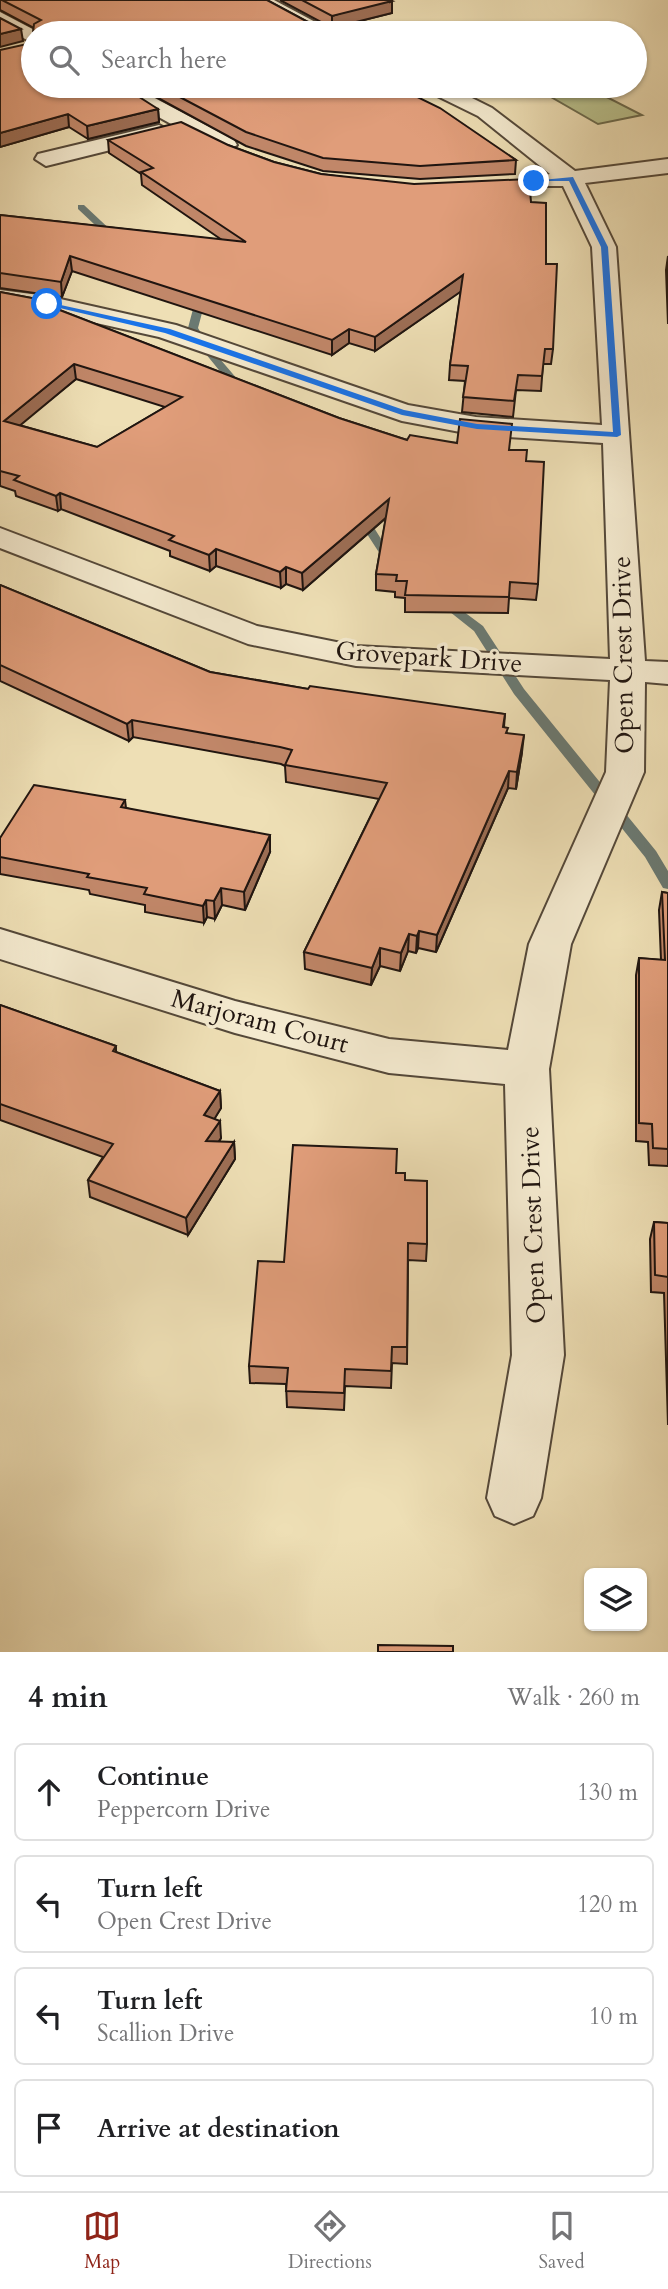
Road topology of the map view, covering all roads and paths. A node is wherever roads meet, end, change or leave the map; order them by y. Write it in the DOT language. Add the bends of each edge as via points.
graph roads {
  1 [pos="260,0"];
  2 [pos="0,18"];
  3 [pos="302,21"];
  4 [pos="21,38"];
  5 [pos="138,98"];
  6 [pos="456,98"];
  7 [pos="185,125"];
  8 [pos="243,153"];
  9 [pos="46,159"];
  10 [pos="668,166"];
  11 [pos="571,179"];
  12 [pos="522,182"];
  13 [pos="0,298"];
  14 [pos="617,435"];
  15 [pos="0,537"];
  16 [pos="648,672"];
  17 [pos="0,944"];
  18 [pos="527,1069"];
  19 [pos="514,1498"];
  1 -- 3 [label="street"];
  2 -- 4 [label="street"];
  5 -- 7 [label="street"];
  6 -- 11 [label="street" via="485,112"];
  7 -- 8 [label="street"];
  7 -- 9 [label="street"];
  10 -- 11 [label="street"];
  11 -- 12 [label="street"];
  11 -- 14 [label="street, Open Crest Drive" via="604,247"];
  13 -- 14 [label="street" via="167,331 402,412 477,426"];
  14 -- 16 [label="street, Open Crest Drive"];
  15 -- 16 [label="street, Grovepark Drive" via="248,634 356,656"];
  16 -- 18 [label="street, Open Crest Drive" via="625,772 550,944"];
  17 -- 18 [label="street, Marjoram Court" via="234,1017 389,1056"];
  18 -- 19 [label="street, Open Crest Drive" via="538,1355"];
}
